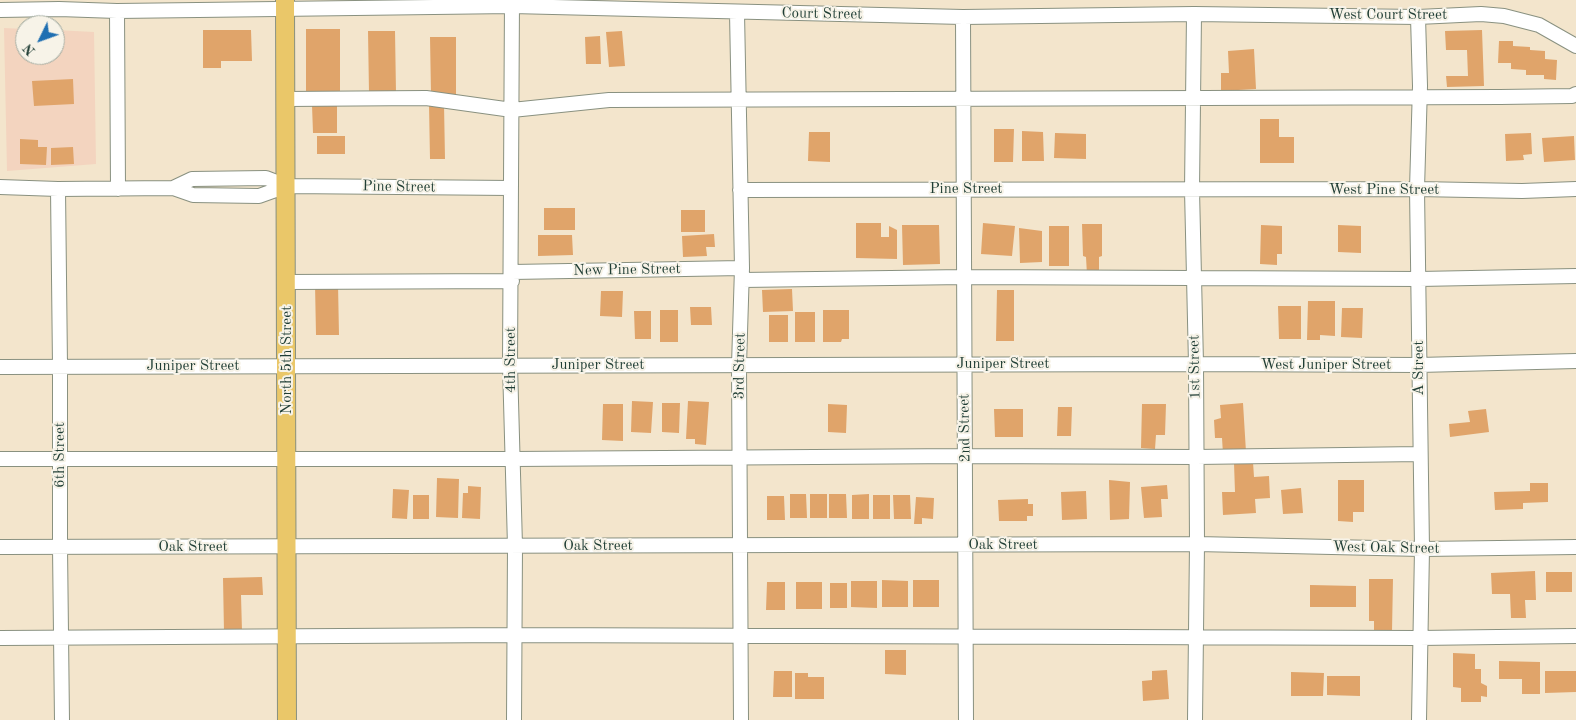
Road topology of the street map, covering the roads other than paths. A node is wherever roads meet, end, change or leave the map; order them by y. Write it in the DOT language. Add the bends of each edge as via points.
graph roads {
  1 [pos="512,3"];
  2 [pos="59,4"];
  3 [pos="285,5"];
  4 [pos="0,10"];
  5 [pos="117,11"];
  6 [pos="737,13"];
  7 [pos="1194,14"];
  8 [pos="964,17"];
  9 [pos="1418,17"];
  10 [pos="1576,46"];
  11 [pos="1576,94"];
  12 [pos="1193,97"];
  13 [pos="1420,98"];
  14 [pos="286,99"];
  15 [pos="963,99"];
  16 [pos="739,100"];
  17 [pos="512,110"];
  18 [pos="287,186"];
  19 [pos="0,187"];
  20 [pos="511,188"];
  21 [pos="58,189"];
  22 [pos="118,189"];
  23 [pos="965,189"];
  24 [pos="1418,189"];
  25 [pos="1576,189"];
  26 [pos="740,190"];
  27 [pos="1192,190"];
  28 [pos="742,274"];
  29 [pos="512,276"];
  30 [pos="1576,276"];
  31 [pos="1194,277"];
  32 [pos="965,278"];
  33 [pos="1420,279"];
  34 [pos="287,282"];
  35 [pos="1576,360"];
  36 [pos="964,364"];
  37 [pos="1196,364"];
  38 [pos="510,365"];
  39 [pos="739,365"];
  40 [pos="1419,365"];
  41 [pos="0,366"];
  42 [pos="60,366"];
  43 [pos="287,366"];
  44 [pos="1420,454"];
  45 [pos="965,456"];
  46 [pos="740,457"];
  47 [pos="288,458"];
  48 [pos="1196,458"];
  49 [pos="0,459"];
  50 [pos="513,459"];
  51 [pos="60,460"];
  52 [pos="1197,544"];
  53 [pos="740,545"];
  54 [pos="966,545"];
  55 [pos="288,546"];
  56 [pos="515,546"];
  57 [pos="0,547"];
  58 [pos="60,547"];
  59 [pos="1576,548"];
  60 [pos="1422,549"];
  61 [pos="514,635"];
  62 [pos="740,636"];
  63 [pos="966,636"];
  64 [pos="1576,636"];
  65 [pos="288,637"];
  66 [pos="0,638"];
  67 [pos="61,638"];
  68 [pos="1196,638"];
  69 [pos="1419,638"];
  70 [pos="62,720"];
  71 [pos="287,720"];
  72 [pos="514,720"];
  73 [pos="741,720"];
  74 [pos="966,720"];
  75 [pos="1195,720"];
  76 [pos="1419,720"];
  1 -- 3 [label="street, Court Street"];
  1 -- 6 [label="street, Court Street"];
  1 -- 17 [label="street, 4th Street"];
  2 -- 4 [label="street, Court Street"];
  2 -- 5 [label="street, Court Street"];
  3 -- 5 [label="street, Court Street"];
  3 -- 14 [label="main road, North 5th Street"];
  5 -- 22 [label="street"];
  6 -- 8 [label="street, Court Street"];
  6 -- 16 [label="street, 3rd Street"];
  7 -- 8 [label="street, Court Street"];
  7 -- 9 [label="street, West Court Street"];
  7 -- 12 [label="street, 1st Street"];
  8 -- 15 [label="street, 2nd Street"];
  9 -- 10 [label="street, West Court Street" via="1504,16 1538,26"];
  9 -- 13 [label="street, A Street"];
  11 -- 13 [label="street"];
  12 -- 13 [label="street"];
  12 -- 15 [label="street"];
  12 -- 27 [label="street, 1st Street"];
  13 -- 24 [label="street, A Street"];
  14 -- 17 [label="street" via="426,98"];
  14 -- 18 [label="main road, North 5th Street"];
  15 -- 16 [label="street"];
  15 -- 23 [label="street, 2nd Street"];
  16 -- 17 [label="street" via="609,100"];
  16 -- 26 [label="street, 3rd Street"];
  17 -- 20 [label="street, 4th Street"];
  18 -- 20 [label="street, Pine Street"];
  18 -- 22 [label="street, Pine Street" via="266,178 192,179 173,188"];
  18 -- 34 [label="main road, North 5th Street"];
  19 -- 21 [label="street, Pine Street"];
  20 -- 29 [label="street, 4th Street"];
  21 -- 22 [label="street, Pine Street"];
  21 -- 42 [label="street, 6th Street"];
  23 -- 26 [label="street, Pine Street"];
  23 -- 27 [label="street, Pine Street"];
  23 -- 32 [label="street, 2nd Street"];
  24 -- 25 [label="street, West Pine Street"];
  24 -- 27 [label="street, West Pine Street"];
  24 -- 33 [label="street, A Street"];
  26 -- 28 [label="street, 3rd Street"];
  27 -- 31 [label="street, 1st Street"];
  28 -- 29 [label="street, New Pine Street"];
  28 -- 32 [label="street, New Pine Street"];
  28 -- 39 [label="street, 3rd Street"];
  29 -- 34 [label="street, New Pine Street"];
  29 -- 38 [label="street, 4th Street"];
  30 -- 33 [label="street, New Pine Street"];
  31 -- 32 [label="street, New Pine Street"];
  31 -- 33 [label="street, New Pine Street"];
  31 -- 37 [label="street, 1st Street"];
  32 -- 36 [label="street, 2nd Street"];
  33 -- 40 [label="street, A Street"];
  34 -- 43 [label="main road, North 5th Street"];
  35 -- 40 [label="street, West Juniper Street"];
  36 -- 37 [label="street, Juniper Street"];
  36 -- 39 [label="street, Juniper Street"];
  36 -- 45 [label="street, 2nd Street"];
  37 -- 40 [label="street, West Juniper Street"];
  37 -- 48 [label="street, 1st Street"];
  38 -- 39 [label="street, Juniper Street"];
  38 -- 43 [label="street, Juniper Street"];
  38 -- 50 [label="street, 4th Street"];
  39 -- 46 [label="street, 3rd Street"];
  40 -- 44 [label="street, A Street"];
  41 -- 42 [label="street, Juniper Street"];
  42 -- 43 [label="street, Juniper Street"];
  42 -- 51 [label="street, 6th Street"];
  43 -- 47 [label="main road, North 5th Street"];
  44 -- 48 [label="street"];
  44 -- 60 [label="street, A Street"];
  45 -- 46 [label="street"];
  45 -- 48 [label="street"];
  45 -- 54 [label="street, 2nd Street"];
  46 -- 50 [label="street"];
  46 -- 53 [label="street, 3rd Street"];
  47 -- 50 [label="street"];
  47 -- 51 [label="street"];
  47 -- 55 [label="main road, North 5th Street"];
  48 -- 52 [label="street, 1st Street"];
  49 -- 51 [label="street"];
  50 -- 56 [label="street, 4th Street"];
  51 -- 58 [label="street, 6th Street"];
  52 -- 54 [label="street, Oak Street"];
  52 -- 60 [label="street, West Oak Street"];
  52 -- 68 [label="street, 1st Street"];
  53 -- 54 [label="street, Oak Street"];
  53 -- 56 [label="street, Oak Street"];
  53 -- 62 [label="street, 3rd Street"];
  54 -- 63 [label="street, 2nd Street"];
  55 -- 56 [label="street, Oak Street"];
  55 -- 58 [label="street, Oak Street"];
  55 -- 65 [label="main road, North 5th Street"];
  56 -- 61 [label="street, 4th Street"];
  57 -- 58 [label="street, Oak Street"];
  58 -- 67 [label="street, 6th Street"];
  59 -- 60 [label="street, West Oak Street"];
  60 -- 69 [label="street, A Street"];
  61 -- 62 [label="street"];
  61 -- 65 [label="street"];
  61 -- 72 [label="street, 4th Street"];
  62 -- 63 [label="street"];
  62 -- 73 [label="street, 3rd Street"];
  63 -- 68 [label="street"];
  63 -- 74 [label="street, 2nd Street"];
  64 -- 69 [label="street"];
  65 -- 67 [label="street"];
  65 -- 71 [label="main road, North 5th Street"];
  66 -- 67 [label="street"];
  67 -- 70 [label="street, 6th Street"];
  68 -- 69 [label="street"];
  68 -- 75 [label="street, 1st Street"];
  69 -- 76 [label="street, A Street"];
}
